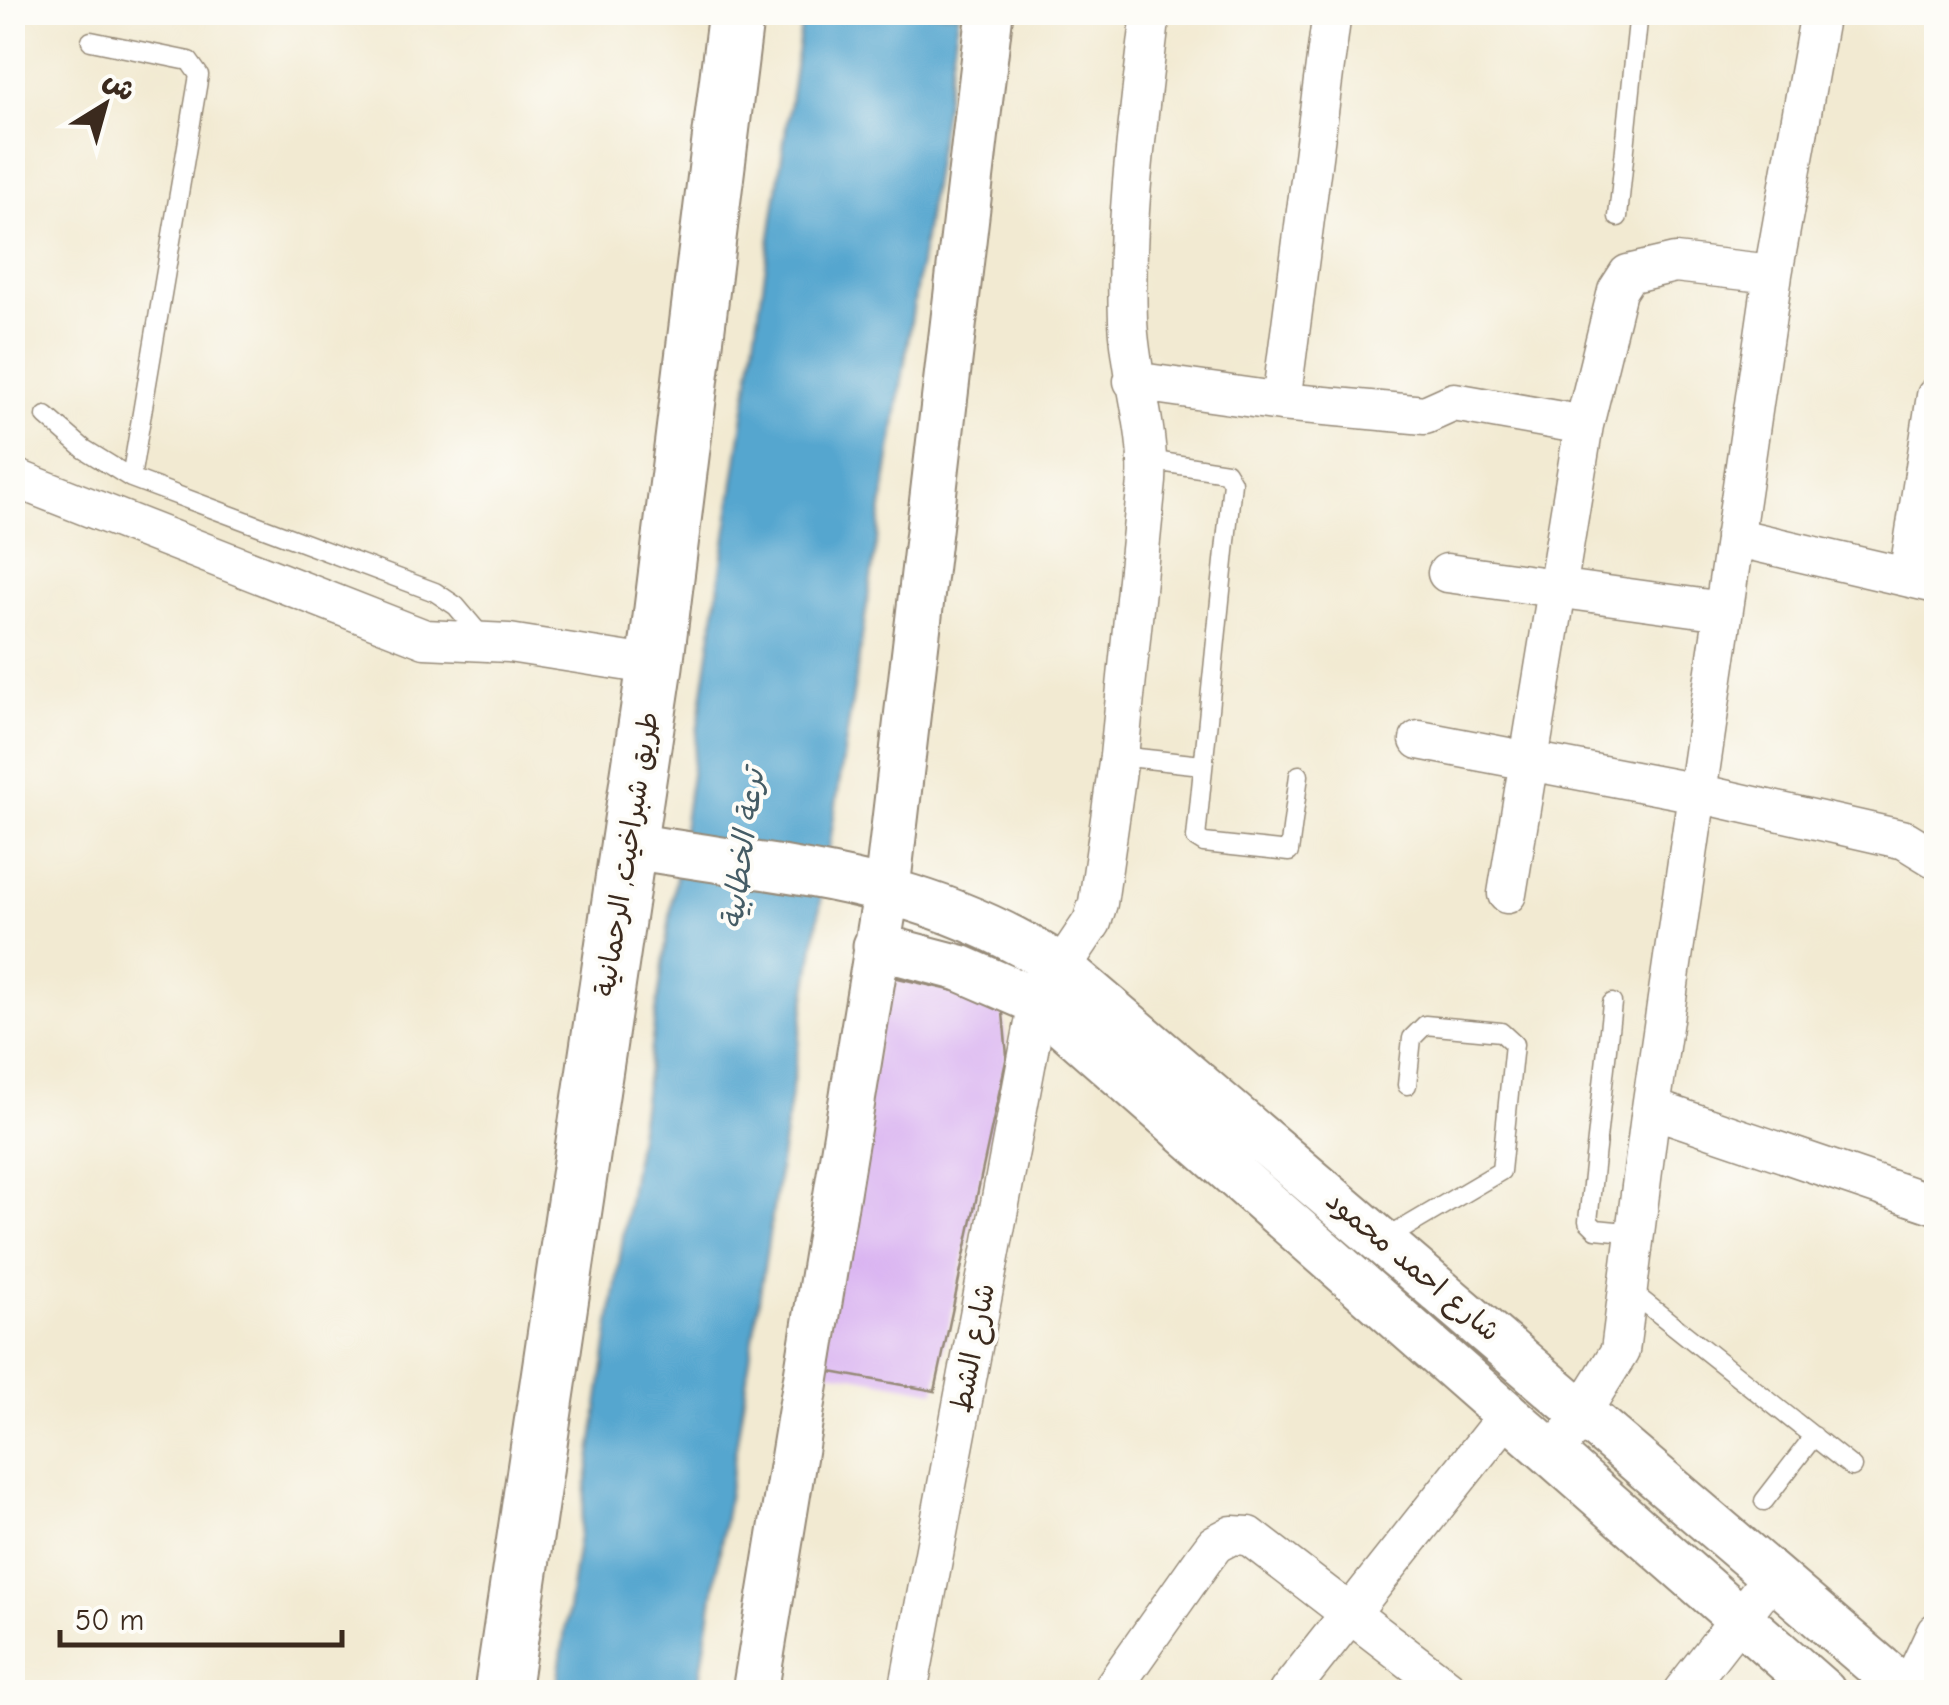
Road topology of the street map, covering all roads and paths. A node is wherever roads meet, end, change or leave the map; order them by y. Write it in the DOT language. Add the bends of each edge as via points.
graph roads {
  1 [pos="736,12"];
  2 [pos="990,12"];
  3 [pos="1151,12"];
  4 [pos="1332,12"];
  5 [pos="1629,12"];
  6 [pos="1820,12"];
  7 [pos="91,41"];
  8 [pos="1618,217"];
  9 [pos="1773,274"];
  10 [pos="1133,381"];
  11 [pos="1936,396"];
  12 [pos="1281,402"];
  13 [pos="46,416"];
  14 [pos="1584,425"];
  15 [pos="1148,460"];
  16 [pos="12,477"];
  17 [pos="132,478"];
  18 [pos="1734,536"];
  19 [pos="1447,573"];
  20 [pos="1922,581"];
  21 [pos="1555,588"];
  22 [pos="1723,611"];
  23 [pos="485,640"];
  24 [pos="634,662"];
  25 [pos="1419,740"];
  26 [pos="1119,756"];
  27 [pos="1528,762"];
  28 [pos="1202,764"];
  29 [pos="1300,774"];
  30 [pos="1696,793"];
  31 [pos="646,849"];
  32 [pos="1936,858"];
  33 [pos="886,888"];
  34 [pos="1507,894"];
  35 [pos="876,946"];
  36 [pos="1050,985"];
  37 [pos="1612,1003"];
  38 [pos="1407,1084"];
  39 [pos="1651,1108"];
  40 [pos="1936,1205"];
  41 [pos="1636,1233"];
  42 [pos="1383,1240"];
  43 [pos="1628,1290"];
  44 [pos="1584,1411"];
  45 [pos="1508,1414"];
  46 [pos="1814,1436"];
  47 [pos="1554,1455"];
  48 [pos="1852,1466"];
  49 [pos="1764,1501"];
  50 [pos="1774,1574"];
  51 [pos="1350,1613"];
  52 [pos="1739,1622"];
  53 [pos="1936,1632"];
  54 [pos="1410,1680"];
  55 [pos="502,1692"];
  56 [pos="756,1692"];
  57 [pos="908,1692"];
  58 [pos="1110,1692"];
  59 [pos="1288,1692"];
  60 [pos="1452,1692"];
  61 [pos="1682,1692"];
  62 [pos="1823,1692"];
  63 [pos="1908,1692"];
  1 -- 24 [label="main road, طريق شبراخيت, الرحمانية"];
  2 -- 33 [label="street"];
  3 -- 10 [label="street" via="1126,264"];
  4 -- 12 [label="street"];
  5 -- 8 [label="lane" via="1638,21"];
  6 -- 9 [label="street"];
  7 -- 17 [label="lane" via="189,62 199,75"];
  9 -- 14 [label="street" via="1675,263 1628,274"];
  9 -- 18 [label="street"];
  10 -- 12 [label="street"];
  10 -- 15 [label="street"];
  11 -- 20 [label="street"];
  12 -- 14 [label="street" via="1425,415 1454,402"];
  13 -- 17 [label="lane" via="84,450"];
  14 -- 21 [label="street"];
  15 -- 26 [label="street"];
  15 -- 28 [label="lane" via="1226,472 1232,482"];
  16 -- 23 [label="street" via="425,639"];
  17 -- 23 [label="lane" via="434,592"];
  18 -- 20 [label="street"];
  18 -- 22 [label="street"];
  19 -- 21 [label="street"];
  21 -- 22 [label="street"];
  21 -- 27 [label="street"];
  22 -- 30 [label="street"];
  23 -- 24 [label="street"];
  24 -- 31 [label="main road, طريق شبراخيت, الرحمانية"];
  25 -- 27 [label="street"];
  26 -- 28 [label="lane"];
  26 -- 36 [label="street" via="1098,903"];
  27 -- 30 [label="street"];
  27 -- 34 [label="street"];
  28 -- 29 [label="lane" via="1196,838 1286,854 1293,846"];
  30 -- 32 [label="street" via="1904,840"];
  30 -- 39 [label="street"];
  31 -- 33 [label="street, شارع احمد محمود"];
  31 -- 55 [label="main road, طريق شبراخيت, الرحمانية"];
  33 -- 35 [label="street"];
  33 -- 36 [label="street, شارع احمد محمود" via="981,921"];
  35 -- 36 [label="street, شارع احمد محمود" via="997,980"];
  35 -- 56 [label="street"];
  36 -- 42 [label="street, شارع احمد محمود"];
  36 -- 45 [label="street, شارع احمد محمود"];
  36 -- 57 [label="street, شارع الشط"];
  37 -- 41 [label="lane" via="1588,1221 1596,1229"];
  38 -- 42 [label="lane" via="1412,1038 1425,1026 1501,1032 1514,1044 1500,1171"];
  39 -- 40 [label="street"];
  39 -- 41 [label="street"];
  41 -- 43 [label="street"];
  42 -- 44 [label="street, شارع احمد محمود"];
  43 -- 44 [label="street" via="1620,1351"];
  43 -- 46 [label="lane"];
  44 -- 47 [label="street"];
  44 -- 50 [label="street, شارع احمد محمود"];
  45 -- 47 [label="street, شارع احمد محمود"];
  45 -- 51 [label="street"];
  46 -- 48 [label="lane"];
  46 -- 49 [label="lane"];
  47 -- 52 [label="street, شارع احمد محمود"];
  50 -- 52 [label="street"];
  50 -- 63 [label="street, شارع احمد محمود"];
  51 -- 54 [label="street"];
  51 -- 58 [label="street" via="1248,1536 1232,1535 1202,1560"];
  51 -- 59 [label="street"];
  52 -- 61 [label="street"];
  52 -- 62 [label="street, شارع احمد محمود"];
  53 -- 63 [label="street"];
  54 -- 60 [label="street"];
}
